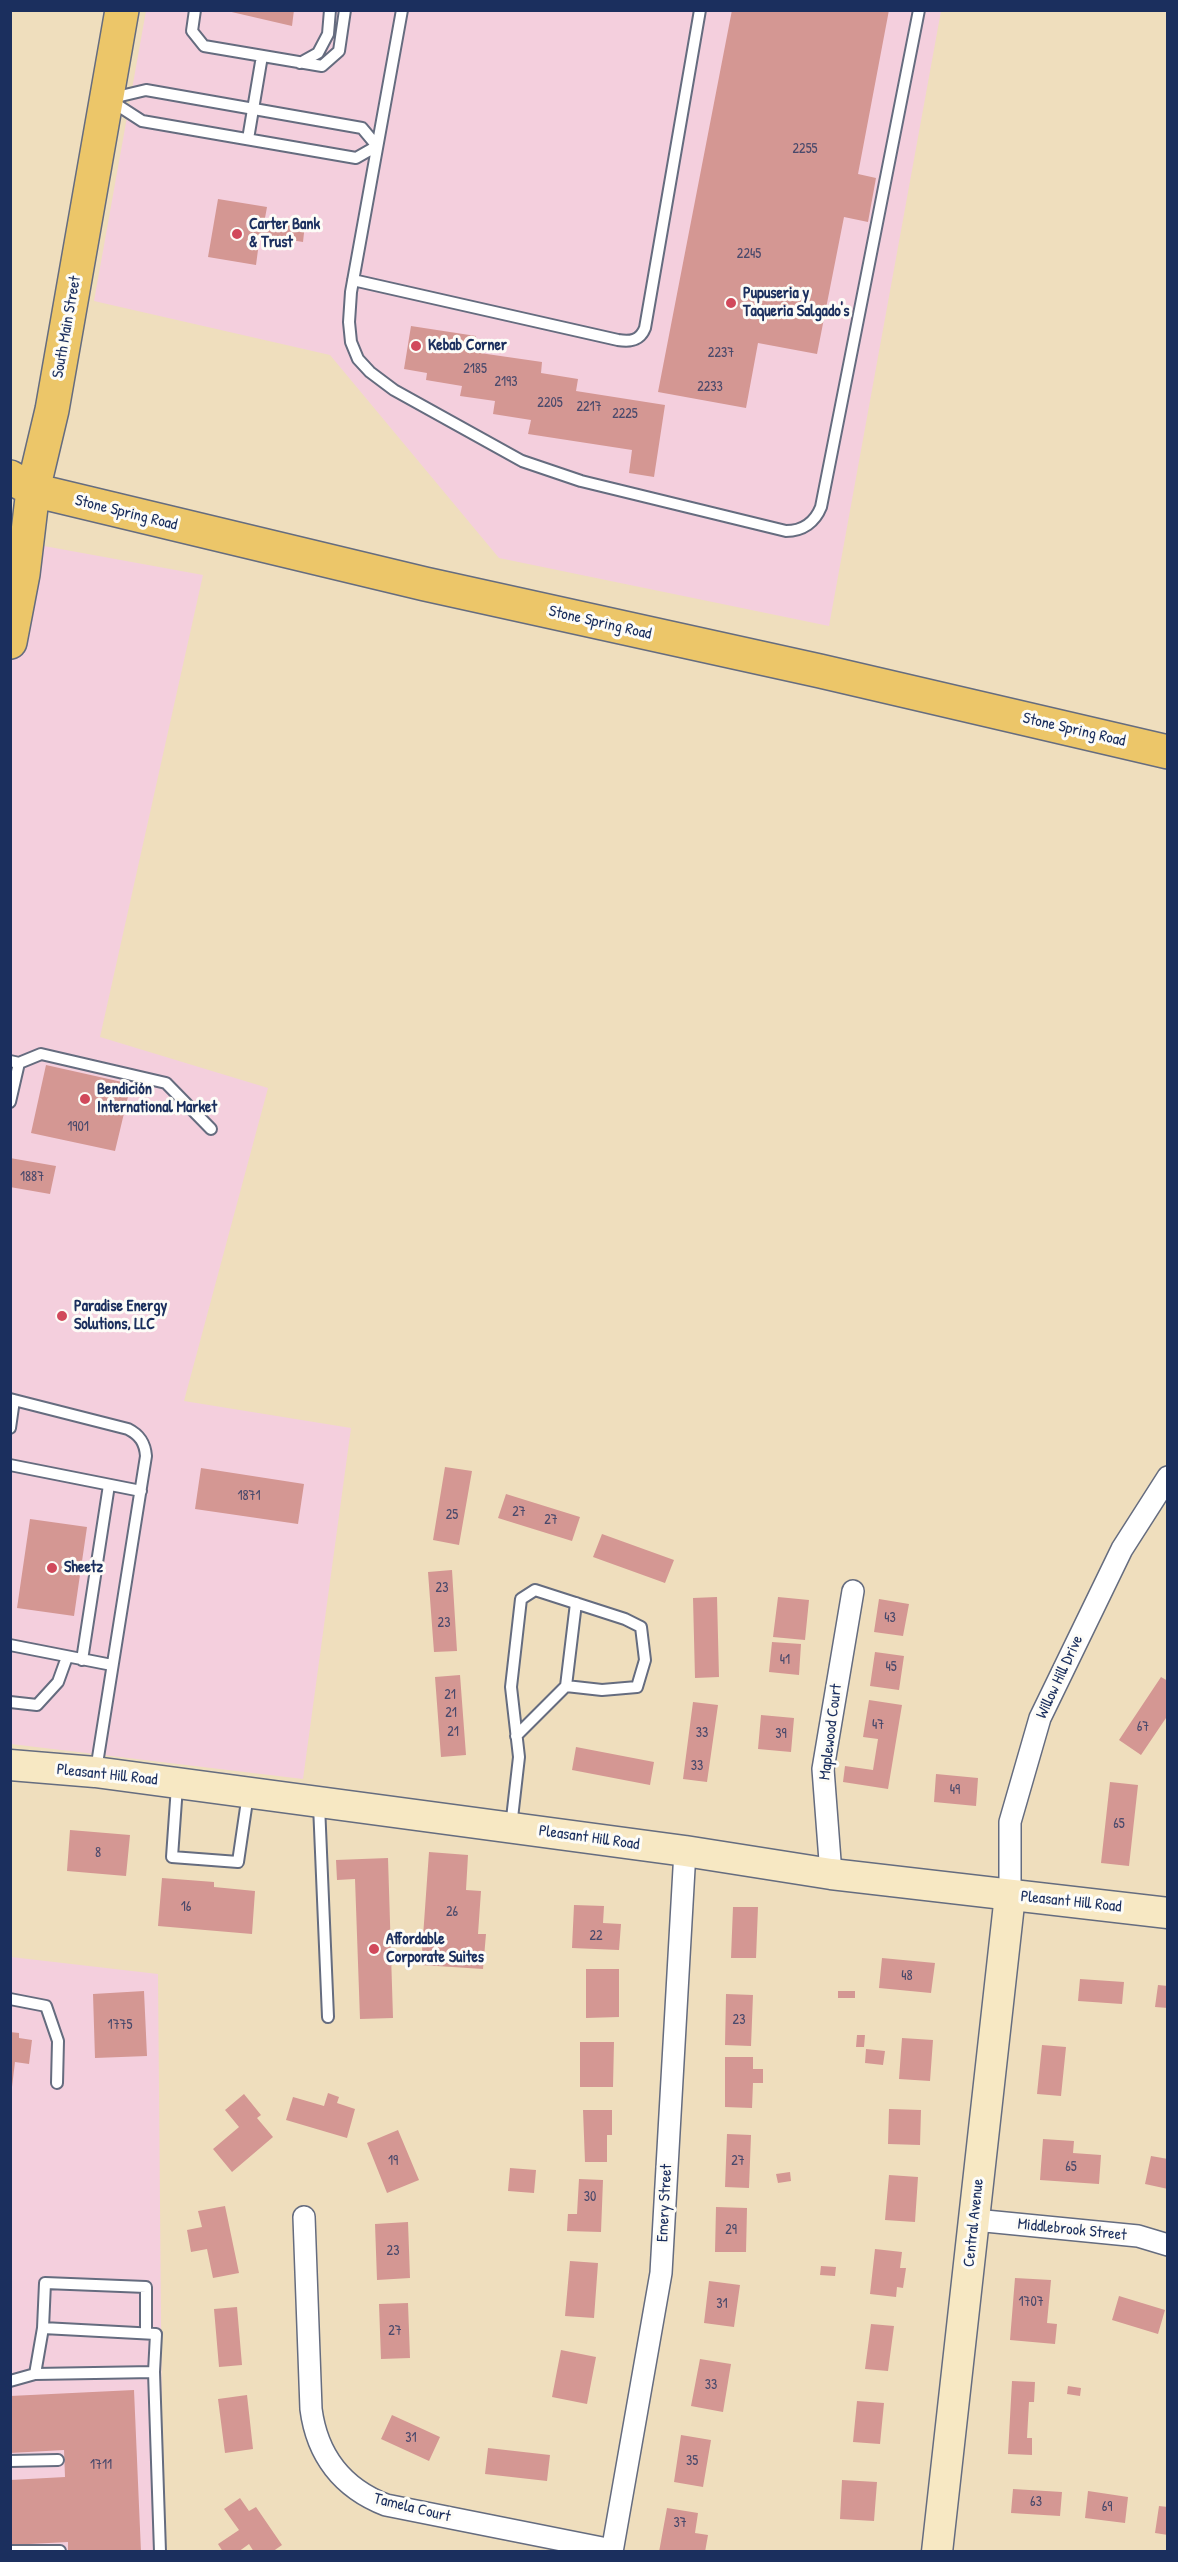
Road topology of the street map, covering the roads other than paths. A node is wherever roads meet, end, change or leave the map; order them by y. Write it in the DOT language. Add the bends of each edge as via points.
graph roads {
  1 [pos="122,10"];
  2 [pos="195,10"];
  3 [pos="330,10"];
  4 [pos="345,10"];
  5 [pos="402,10"];
  6 [pos="700,10"];
  7 [pos="919,10"];
  8 [pos="262,56"];
  9 [pos="300,63"];
  10 [pos="108,99"];
  11 [pos="254,109"];
  12 [pos="248,140"];
  13 [pos="377,146"];
  14 [pos="353,280"];
  15 [pos="18,487"];
  16 [pos="10,642"];
  17 [pos="1167,752"];
  18 [pos="15,1062"];
  19 [pos="10,1102"];
  20 [pos="211,1129"];
  21 [pos="12,1399"];
  22 [pos="10,1428"];
  23 [pos="10,1465"];
  24 [pos="1167,1477"];
  25 [pos="109,1485"];
  26 [pos="141,1491"];
  27 [pos="853,1591"];
  28 [pos="576,1603"];
  29 [pos="10,1645"];
  30 [pos="66,1657"];
  31 [pos="82,1660"];
  32 [pos="112,1665"];
  33 [pos="566,1686"];
  34 [pos="10,1701"];
  35 [pos="516,1736"];
  36 [pos="10,1765"];
  37 [pos="95,1772"];
  38 [pos="177,1783"];
  39 [pos="248,1792"];
  40 [pos="319,1801"];
  41 [pos="511,1828"];
  42 [pos="685,1851"];
  43 [pos="831,1874"];
  44 [pos="1010,1895"];
  45 [pos="1167,1913"];
  46 [pos="10,1998"];
  47 [pos="328,2017"];
  48 [pos="57,2084"];
  49 [pos="304,2217"];
  50 [pos="975,2220"];
  51 [pos="1167,2245"];
  52 [pos="43,2328"];
  53 [pos="146,2332"];
  54 [pos="154,2372"];
  55 [pos="35,2374"];
  56 [pos="10,2381"];
  57 [pos="58,2460"];
  58 [pos="10,2461"];
  59 [pos="10,2551"];
  60 [pos="60,2551"];
  61 [pos="612,2551"];
  62 [pos="160,2552"];
  63 [pos="937,2552"];
  1 -- 10 [label="main road, South Main Street"];
  2 -- 8 [label="lane" via="192,30 204,46"];
  3 -- 9 [label="lane" via="328,34 318,53"];
  4 -- 9 [label="lane" via="339,51 322,66"];
  5 -- 13 [label="lane"];
  6 -- 14 [label="lane" via="645,328 638,338 629,342 618,340"];
  7 -- 14 [label="lane" via="821,507 812,522 799,530 781,530 538,468 394,390 358,359 351,342"];
  8 -- 9 [label="lane"];
  8 -- 11 [label="lane"];
  10 -- 11 [label="lane" via="146,90"];
  10 -- 12 [label="lane" via="142,122"];
  10 -- 15 [label="main road, South Main Street" via="52,410"];
  11 -- 12 [label="lane"];
  11 -- 13 [label="lane" via="362,128"];
  12 -- 13 [label="lane" via="357,158"];
  13 -- 14 [label="lane"];
  15 -- 16 [label="main road, South Main Street" via="23,574"];
  15 -- 17 [label="main road, Stone Spring Road" via="425,584"];
  18 -- 19 [label="lane"];
  18 -- 20 [label="lane" via="41,1054 166,1083"];
  21 -- 22 [label="lane"];
  21 -- 26 [label="lane" via="134,1432 143,1442 146,1454"];
  23 -- 25 [label="lane"];
  24 -- 44 [label="street, Willow Hill Drive" via="1122,1549 1040,1718 1010,1822"];
  25 -- 26 [label="lane"];
  25 -- 31 [label="lane"];
  26 -- 32 [label="lane"];
  27 -- 43 [label="street, Maplewood Court" via="823,1768"];
  28 -- 33 [label="lane"];
  28 -- 33 [label="lane" via="641,1627 645,1660 638,1687 602,1690"];
  28 -- 35 [label="lane" via="535,1590 520,1599 511,1687"];
  29 -- 30 [label="lane"];
  30 -- 31 [label="lane"];
  30 -- 34 [label="lane" via="58,1682 37,1705"];
  31 -- 32 [label="lane"];
  32 -- 37 [label="lane"];
  33 -- 35 [label="lane"];
  35 -- 41 [label="lane" via="519,1758"];
  36 -- 37 [label="street, Pleasant Hill Road"];
  37 -- 38 [label="street, Pleasant Hill Road"];
  38 -- 39 [label="street, Pleasant Hill Road"];
  38 -- 39 [label="lane" via="172,1857 238,1862"];
  39 -- 40 [label="street, Pleasant Hill Road"];
  40 -- 41 [label="street, Pleasant Hill Road"];
  40 -- 47 [label="lane"];
  41 -- 42 [label="street, Pleasant Hill Road"];
  42 -- 43 [label="street, Pleasant Hill Road"];
  42 -- 61 [label="street, Emery Street" via="661,2273"];
  43 -- 44 [label="street, Pleasant Hill Road"];
  44 -- 45 [label="street, Pleasant Hill Road"];
  44 -- 50 [label="street, Central Avenue"];
  46 -- 48 [label="lane" via="46,2006 58,2041"];
  49 -- 61 [label="street, Tamela Court" via="311,2409 322,2450 338,2475 361,2494 386,2505"];
  50 -- 51 [label="street, Middlebrook Street" via="1138,2236"];
  50 -- 63 [label="street, Central Avenue"];
  52 -- 53 [label="lane"];
  52 -- 53 [label="lane" via="45,2283 146,2287"];
  52 -- 55 [label="lane"];
  53 -- 54 [label="lane" via="156,2334"];
  54 -- 55 [label="lane"];
  54 -- 62 [label="lane"];
  55 -- 56 [label="lane"];
  57 -- 58 [label="lane"];
  59 -- 60 [label="lane"];
}
